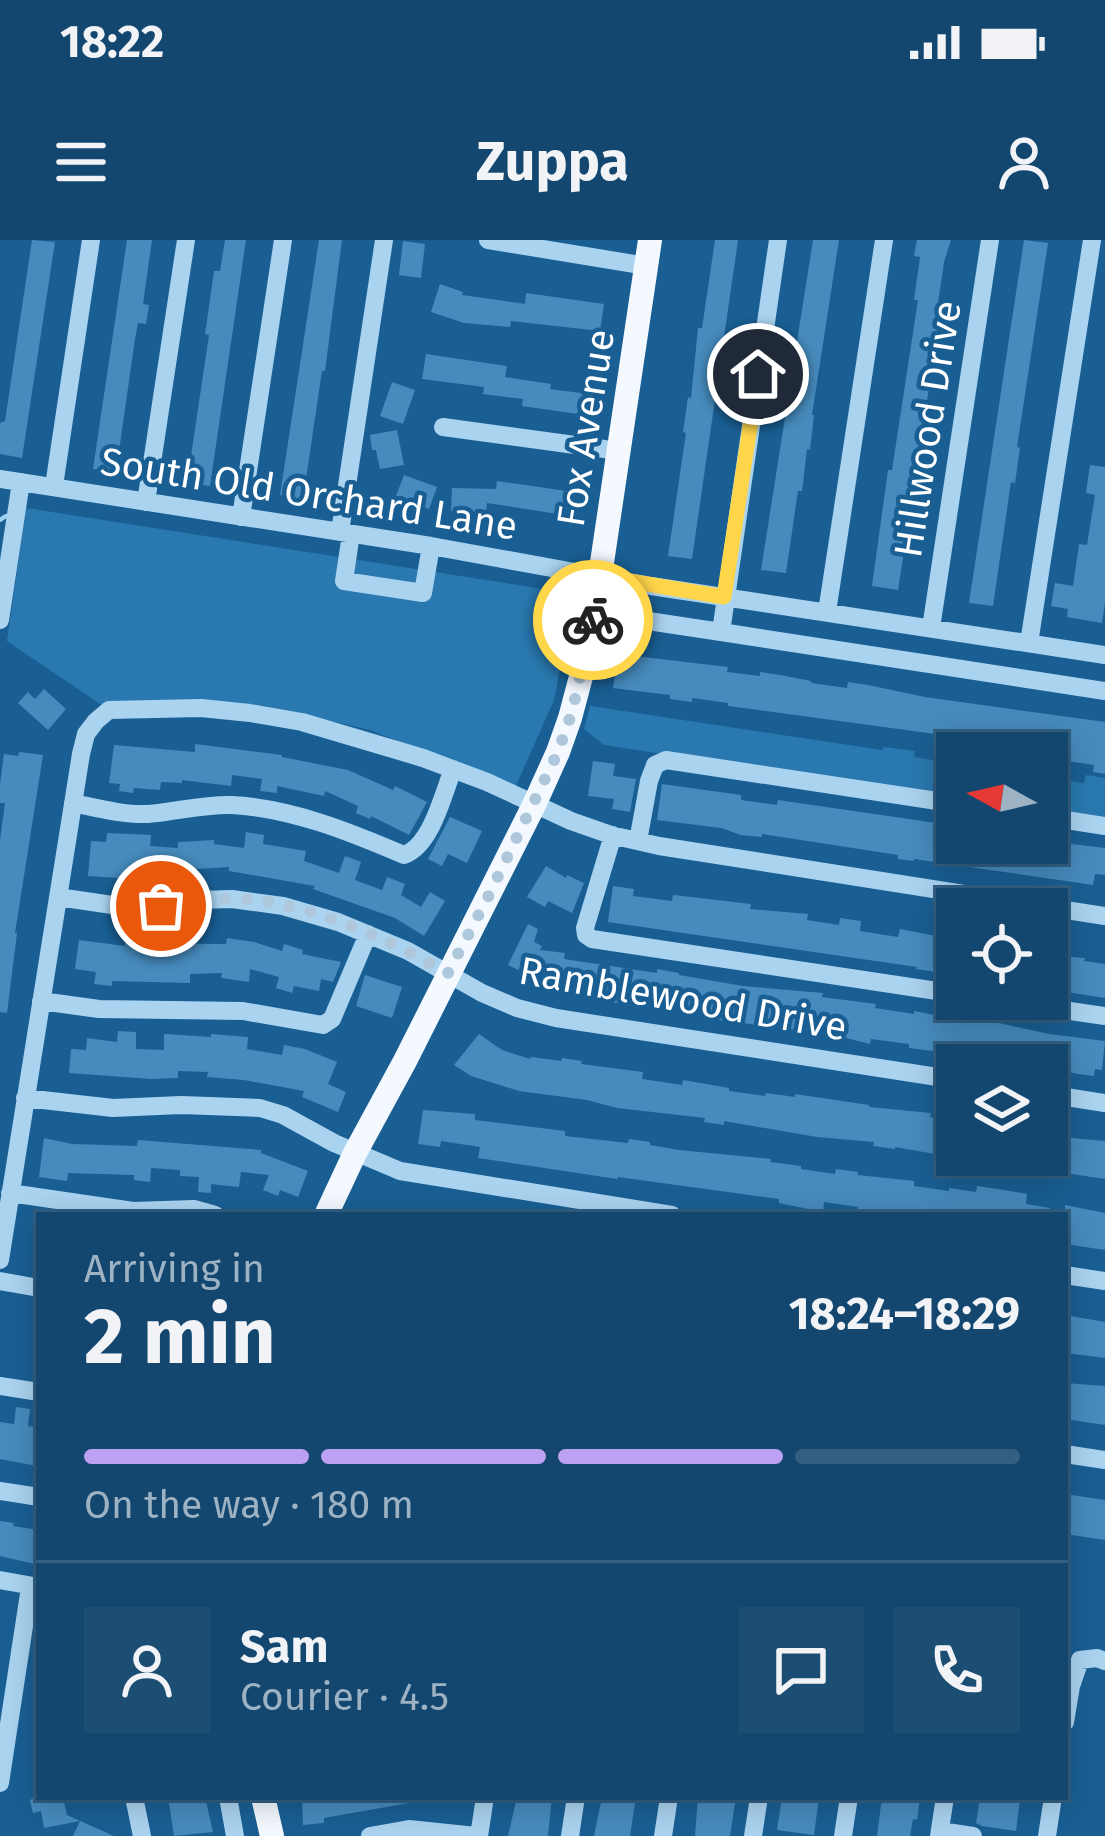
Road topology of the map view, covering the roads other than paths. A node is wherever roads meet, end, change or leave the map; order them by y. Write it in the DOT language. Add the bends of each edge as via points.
graph roads {
  1 [pos="91,240"];
  2 [pos="186,240"];
  3 [pos="283,240"];
  4 [pos="384,240"];
  5 [pos="488,240"];
  6 [pos="650,240"];
  7 [pos="778,240"];
  8 [pos="884,240"];
  9 [pos="990,240"];
  10 [pos="1092,240"];
  11 [pos="646,266"];
  12 [pos="443,427"];
  13 [pos="619,451"];
  14 [pos="0,479"];
  15 [pos="21,482"];
  16 [pos="54,487"];
  17 [pos="146,502"];
  18 [pos="241,517"];
  19 [pos="345,533"];
  20 [pos="430,546"];
  21 [pos="600,576"];
  22 [pos="724,597"];
  23 [pos="827,612"];
  24 [pos="634,619"];
  25 [pos="0,620"];
  26 [pos="931,628"];
  27 [pos="721,632"];
  28 [pos="1029,643"];
  29 [pos="1105,655"];
  30 [pos="1105,691"];
  31 [pos="453,769"];
  32 [pos="936,801"];
  33 [pos="73,803"];
  34 [pos="533,805"];
  35 [pos="1068,820"];
  36 [pos="1105,826"];
  37 [pos="613,836"];
  38 [pos="638,841"];
  39 [pos="58,897"];
  40 [pos="1105,916"];
  41 [pos="368,934"];
  42 [pos="448,973"];
  43 [pos="936,991"];
  44 [pos="41,1001"];
  45 [pos="1068,1011"];
  46 [pos="1105,1016"];
  47 [pos="936,1076"];
  48 [pos="1068,1097"];
  49 [pos="25,1098"];
  50 [pos="1105,1103"];
  51 [pos="355,1153"];
  52 [pos="10,1192"];
  53 [pos="204,1212"];
  54 [pos="327,1212"];
  55 [pos="652,1212"];
  56 [pos="0,1259"];
  57 [pos="1068,1275"];
  58 [pos="0,1281"];
  59 [pos="1105,1281"];
  60 [pos="36,1287"];
  61 [pos="0,1386"];
  62 [pos="36,1392"];
  63 [pos="1068,1454"];
  64 [pos="1105,1460"];
  65 [pos="0,1491"];
  66 [pos="36,1497"];
  67 [pos="0,1580"];
  68 [pos="35,1587"];
  69 [pos="1105,1661"];
  70 [pos="1068,1704"];
  71 [pos="0,1783"];
  72 [pos="135,1800"];
  73 [pos="229,1800"];
  74 [pos="264,1800"];
  75 [pos="484,1800"];
  76 [pos="576,1800"];
  77 [pos="668,1800"];
  78 [pos="759,1800"];
  79 [pos="849,1800"];
  80 [pos="945,1800"];
  81 [pos="1053,1800"];
  82 [pos="939,1834"];
  83 [pos="142,1836"];
  84 [pos="235,1836"];
  85 [pos="272,1836"];
  86 [pos="370,1836"];
  87 [pos="478,1836"];
  88 [pos="570,1836"];
  89 [pos="662,1836"];
  90 [pos="753,1836"];
  91 [pos="843,1836"];
  92 [pos="973,1836"];
  93 [pos="1047,1836"];
  1 -- 16 [label="street"];
  2 -- 17 [label="street"];
  3 -- 18 [label="street"];
  4 -- 19 [label="street"];
  5 -- 11 [label="street"];
  6 -- 11 [label="main road, Fox Avenue"];
  7 -- 22 [label="street"];
  8 -- 23 [label="street"];
  9 -- 26 [label="street, Hillwood Drive"];
  10 -- 28 [label="street"];
  11 -- 13 [label="main road, Fox Avenue"];
  12 -- 13 [label="street"];
  13 -- 21 [label="main road, Fox Avenue"];
  14 -- 15 [label="street, South Old Orchard Lane"];
  15 -- 16 [label="street, South Old Orchard Lane"];
  15 -- 25 [label="street"];
  16 -- 17 [label="street, South Old Orchard Lane"];
  17 -- 18 [label="street, South Old Orchard Lane"];
  18 -- 19 [label="street, South Old Orchard Lane"];
  19 -- 20 [label="street, South Old Orchard Lane"];
  19 -- 20 [label="street" via="344,581 423,593"];
  20 -- 21 [label="street, South Old Orchard Lane"];
  21 -- 22 [label="street, South Old Orchard Lane"];
  21 -- 34 [label="main road, Fox Avenue" via="570,718"];
  22 -- 23 [label="street, South Old Orchard Lane"];
  22 -- 27 [label="street"];
  23 -- 26 [label="street, South Old Orchard Lane"];
  24 -- 27 [label="street"];
  26 -- 28 [label="street, South Old Orchard Lane"];
  27 -- 30 [label="street"];
  28 -- 29 [label="street, South Old Orchard Lane"];
  31 -- 33 [label="street" via="424,840 404,855 305,818 237,806 149,814"];
  31 -- 33 [label="street" via="250,713 109,710 86,734"];
  31 -- 34 [label="street"];
  32 -- 38 [label="street" via="666,760 649,781"];
  33 -- 39 [label="street"];
  34 -- 37 [label="street"];
  34 -- 42 [label="main road, Fox Avenue"];
  35 -- 36 [label="street"];
  37 -- 38 [label="street"];
  37 -- 43 [label="street" via="585,928 592,939"];
  38 -- 40 [label="street"];
  39 -- 41 [label="street, Ramblewood Drive" via="146,910 254,900"];
  39 -- 44 [label="street"];
  41 -- 42 [label="street, Ramblewood Drive"];
  41 -- 44 [label="street" via="323,1025 243,1011"];
  42 -- 47 [label="street, Ramblewood Drive" via="556,1018"];
  42 -- 51 [label="main road, Fox Avenue"];
  44 -- 49 [label="street"];
  45 -- 46 [label="street"];
  48 -- 50 [label="street"];
  49 -- 51 [label="street" via="113,1108 260,1108"];
  49 -- 52 [label="street"];
  51 -- 54 [label="main road, Fox Avenue"];
  51 -- 55 [label="street" via="424,1177"];
  52 -- 53 [label="street" via="133,1211"];
  52 -- 56 [label="street"];
  57 -- 59 [label="street"];
  58 -- 60 [label="street"];
  61 -- 62 [label="street"];
  63 -- 64 [label="street"];
  65 -- 66 [label="street"];
  67 -- 68 [label="street"];
  68 -- 71 [label="street"];
  69 -- 70 [label="street" via="1080,1660"];
  72 -- 83 [label="street"];
  73 -- 84 [label="street"];
  74 -- 85 [label="main road"];
  75 -- 87 [label="street"];
  76 -- 88 [label="street"];
  77 -- 89 [label="street"];
  78 -- 90 [label="street"];
  79 -- 91 [label="street"];
  80 -- 82 [label="street"];
  81 -- 93 [label="street"];
  82 -- 92 [label="street"];
  86 -- 87 [label="street" via="409,1828"];
}
